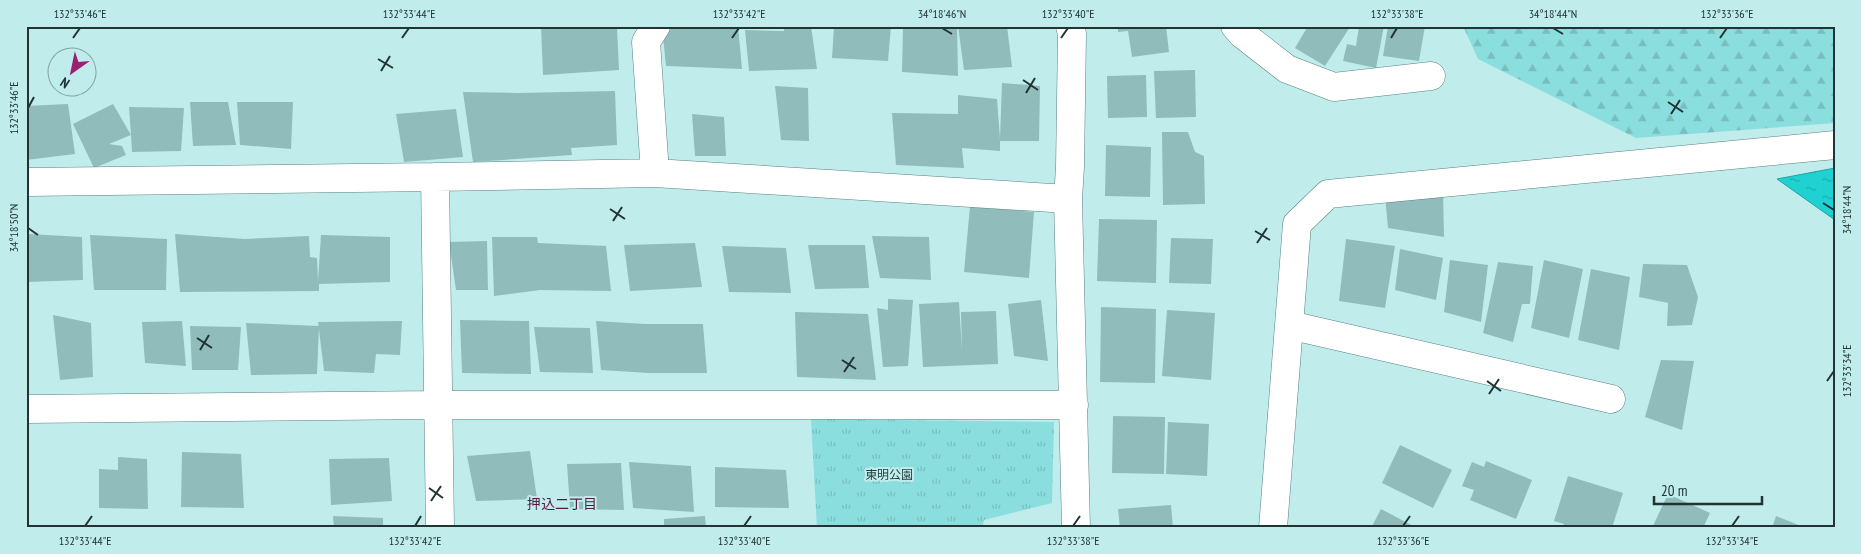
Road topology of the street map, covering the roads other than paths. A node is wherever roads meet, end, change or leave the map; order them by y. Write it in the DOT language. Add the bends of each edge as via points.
graph roads {
  1 [pos="656,26"];
  2 [pos="1070,26"];
  3 [pos="1235,26"];
  4 [pos="1431,76"];
  5 [pos="1835,145"];
  6 [pos="655,173"];
  7 [pos="435,177"];
  8 [pos="26,182"];
  9 [pos="1068,199"];
  10 [pos="1289,325"];
  11 [pos="1611,399"];
  12 [pos="1074,404"];
  13 [pos="437,405"];
  14 [pos="26,409"];
  15 [pos="440,528"];
  16 [pos="1076,528"];
  17 [pos="1273,528"];
  1 -- 6 [label="street" via="646,42"];
  2 -- 9 [label="street"];
  3 -- 4 [label="street" via="1288,69 1334,87"];
  5 -- 10 [label="street" via="1328,194 1297,224"];
  6 -- 7 [label="street"];
  6 -- 9 [label="street"];
  7 -- 8 [label="street"];
  7 -- 13 [label="street"];
  9 -- 12 [label="street"];
  10 -- 11 [label="street"];
  10 -- 17 [label="street"];
  12 -- 13 [label="street"];
  12 -- 16 [label="street"];
  13 -- 14 [label="street"];
  13 -- 15 [label="street"];
}
